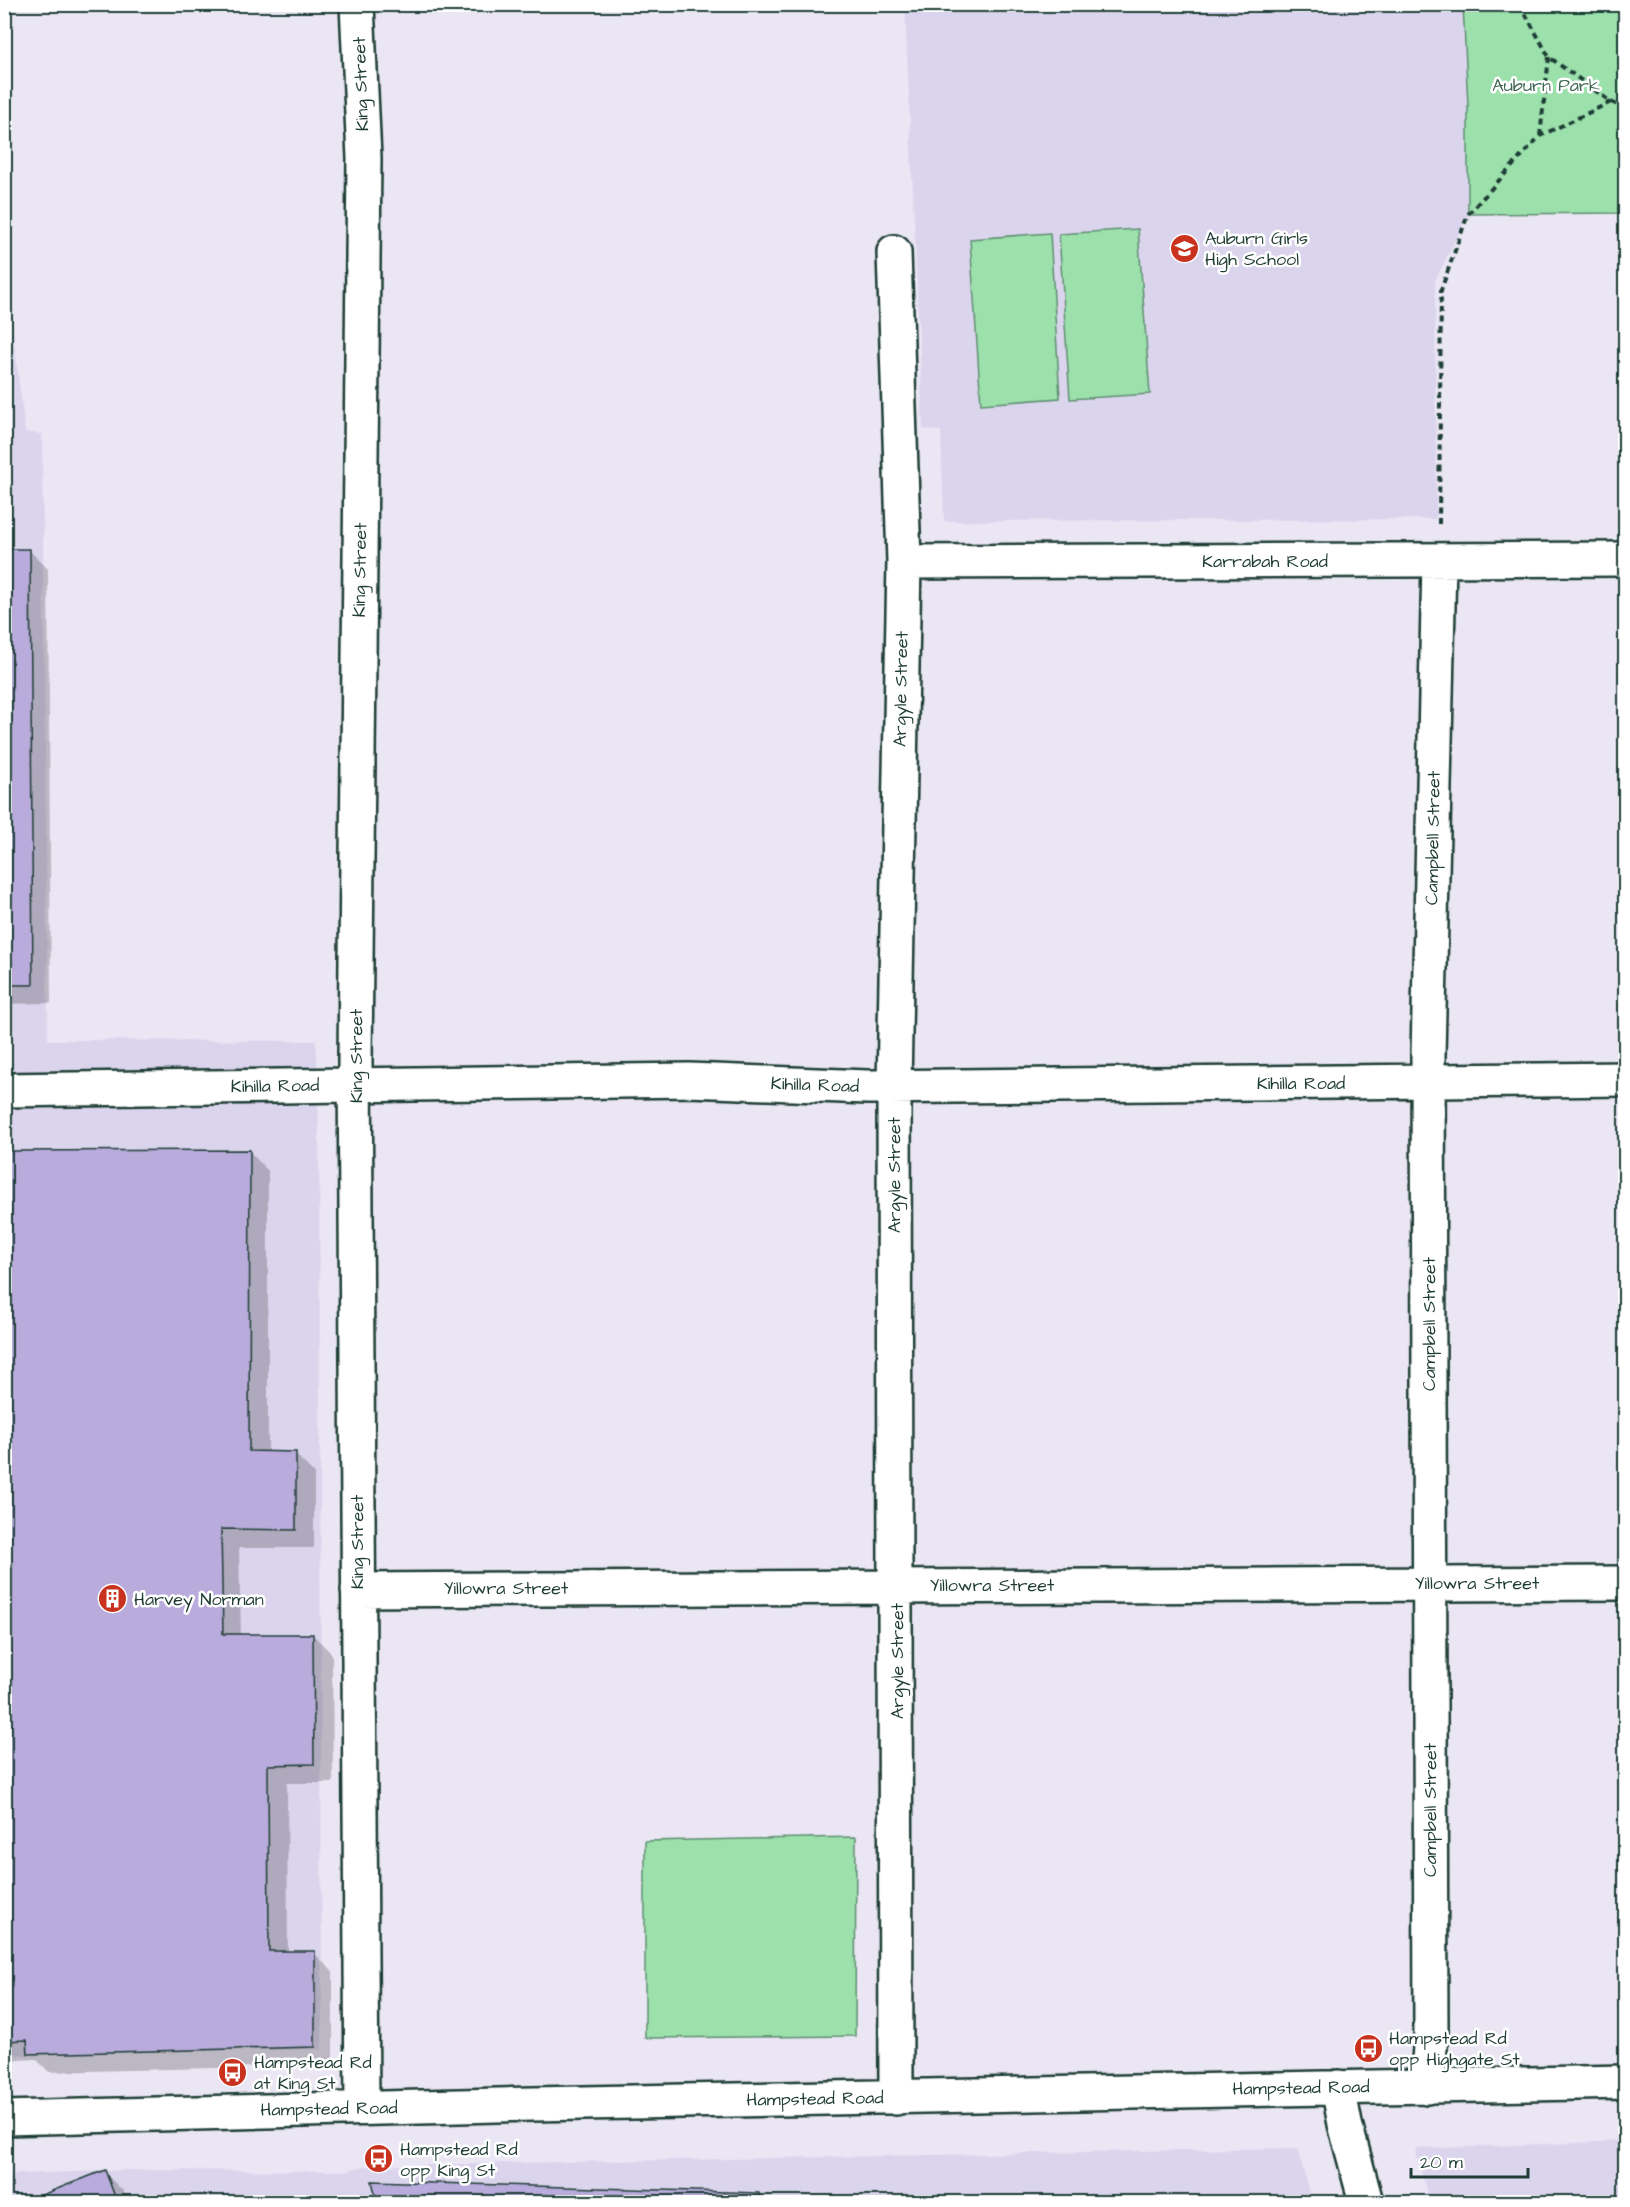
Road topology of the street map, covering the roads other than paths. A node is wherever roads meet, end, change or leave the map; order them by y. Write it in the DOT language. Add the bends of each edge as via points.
graph roads {
  1 [pos="357,4"];
  2 [pos="894,252"];
  3 [pos="1626,560"];
  4 [pos="1439,561"];
  5 [pos="904,562"];
  6 [pos="1626,1079"];
  7 [pos="1428,1082"];
  8 [pos="355,1085"];
  9 [pos="894,1086"];
  10 [pos="4,1090"];
  11 [pos="1626,1582"];
  12 [pos="1430,1583"];
  13 [pos="897,1586"];
  14 [pos="358,1590"];
  15 [pos="1626,2082"];
  16 [pos="1427,2086"];
  17 [pos="1338,2087"];
  18 [pos="896,2098"];
  19 [pos="362,2108"];
  20 [pos="4,2118"];
  21 [pos="1366,2202"];
  1 -- 8 [label="street, King Street" via="364,158"];
  2 -- 5 [label="street, Argyle Street"];
  3 -- 4 [label="street, Karrabah Road"];
  4 -- 5 [label="street, Karrabah Road"];
  4 -- 7 [label="street, Campbell Street"];
  5 -- 9 [label="street, Argyle Street"];
  6 -- 7 [label="street, Kihilla Road"];
  7 -- 9 [label="street, Kihilla Road"];
  7 -- 12 [label="street, Campbell Street"];
  8 -- 9 [label="street, Kihilla Road" via="689,1080"];
  8 -- 10 [label="street, Kihilla Road"];
  8 -- 14 [label="street, King Street"];
  9 -- 13 [label="street, Argyle Street"];
  11 -- 12 [label="street, Yillowra Street"];
  12 -- 13 [label="street, Yillowra Street"];
  12 -- 16 [label="street, Campbell Street" via="1431,2034"];
  13 -- 14 [label="street, Yillowra Street"];
  13 -- 18 [label="street, Argyle Street"];
  14 -- 19 [label="street, King Street"];
  15 -- 16 [label="street, Hampstead Road"];
  16 -- 17 [label="street, Hampstead Road"];
  17 -- 18 [label="street, Hampstead Road"];
  17 -- 21 [label="street"];
  18 -- 19 [label="street, Hampstead Road"];
  19 -- 20 [label="street, Hampstead Road"];
}
